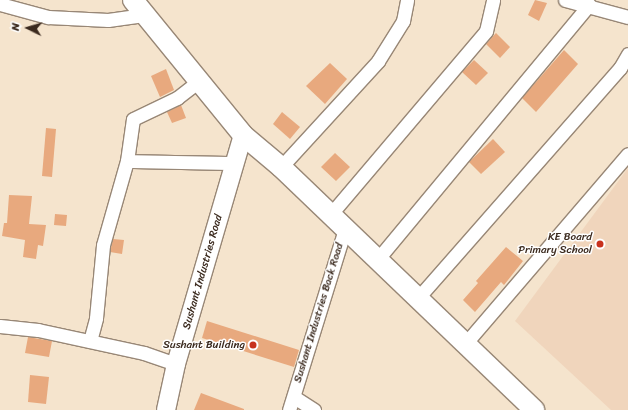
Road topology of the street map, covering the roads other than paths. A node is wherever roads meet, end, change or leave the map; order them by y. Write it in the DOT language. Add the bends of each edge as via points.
graph roads {
  1 [pos="407,0"];
  2 [pos="492,0"];
  3 [pos="566,0"];
  4 [pos="0,4"];
  5 [pos="589,5"];
  6 [pos="138,8"];
  7 [pos="628,17"];
  8 [pos="628,54"];
  9 [pos="199,81"];
  10 [pos="243,134"];
  11 [pos="628,154"];
  12 [pos="127,161"];
  13 [pos="235,163"];
  14 [pos="281,167"];
  15 [pos="330,214"];
  16 [pos="345,229"];
  17 [pos="377,260"];
  18 [pos="417,299"];
  19 [pos="0,326"];
  20 [pos="90,341"];
  21 [pos="464,344"];
  22 [pos="176,364"];
  23 [pos="294,397"];
  24 [pos="166,410"];
  25 [pos="289,410"];
  26 [pos="314,410"];
  27 [pos="534,410"];
  1 -- 14 [label="street" via="403,21 378,62"];
  2 -- 15 [label="street" via="486,31"];
  3 -- 5 [label="street"];
  4 -- 6 [label="street" via="48,17 108,20"];
  5 -- 7 [label="street"];
  5 -- 17 [label="street"];
  6 -- 9 [label="main road"];
  8 -- 18 [label="street" via="620,68"];
  9 -- 10 [label="main road"];
  9 -- 12 [label="street" via="177,98 133,119"];
  10 -- 13 [label="street, Sushant Industries Road"];
  10 -- 14 [label="main road"];
  11 -- 21 [label="street"];
  12 -- 13 [label="street"];
  12 -- 20 [label="street" via="103,245 96,318"];
  13 -- 22 [label="street, Sushant Industries Road"];
  14 -- 15 [label="main road"];
  15 -- 16 [label="main road"];
  16 -- 17 [label="main road"];
  16 -- 23 [label="street, Sushant Industries Back Road"];
  17 -- 18 [label="main road"];
  18 -- 21 [label="main road"];
  19 -- 20 [label="street" via="38,330"];
  20 -- 22 [label="street" via="144,353"];
  21 -- 27 [label="main road"];
  22 -- 24 [label="street, Sushant Industries Road"];
  23 -- 25 [label="street, Sushant Industries Back Road"];
  23 -- 26 [label="street, Sushant Industries Back Road"];
}
